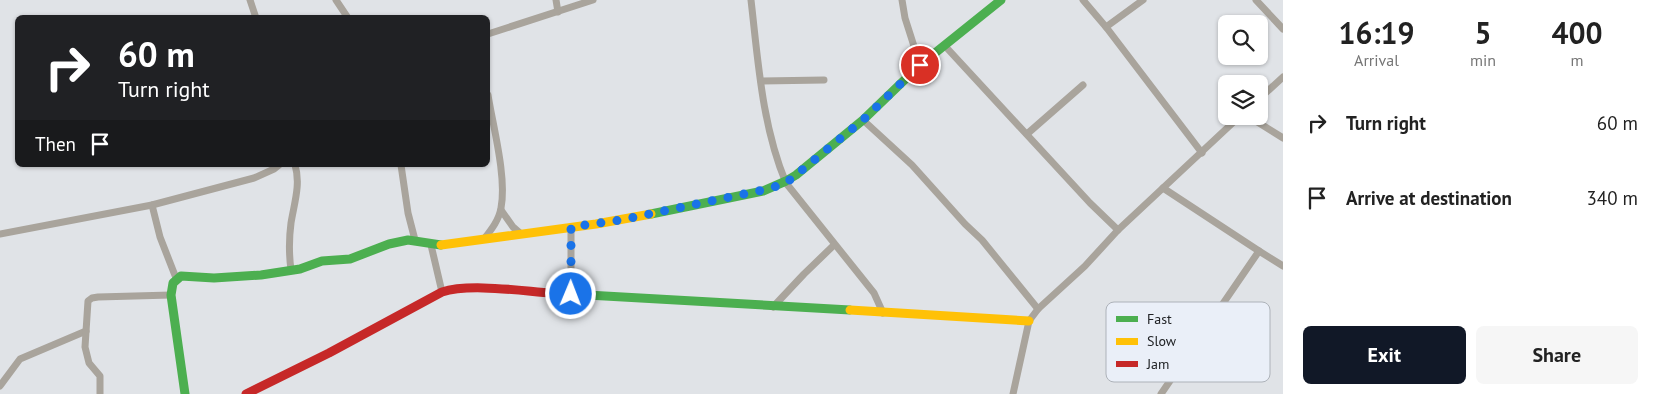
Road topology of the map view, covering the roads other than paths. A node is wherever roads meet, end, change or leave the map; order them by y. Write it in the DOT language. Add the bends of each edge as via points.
graph roads {
  1 [pos="250,0"];
  2 [pos="336,0"];
  3 [pos="556,0"];
  4 [pos="593,0"];
  5 [pos="751,0"];
  6 [pos="902,0"];
  7 [pos="1001,0"];
  8 [pos="1083,0"];
  9 [pos="1143,0"];
  10 [pos="1256,0"];
  11 [pos="558,12"];
  12 [pos="255,15"];
  13 [pos="346,15"];
  14 [pos="1106,26"];
  15 [pos="1283,29"];
  16 [pos="490,33"];
  17 [pos="946,46"];
  18 [pos="920,65"];
  19 [pos="1283,77"];
  20 [pos="824,80"];
  21 [pos="761,81"];
  22 [pos="1083,85"];
  23 [pos="1268,91"];
  24 [pos="490,106"];
  25 [pos="863,120"];
  26 [pos="1230,125"];
  27 [pos="1262,125"];
  28 [pos="1027,134"];
  29 [pos="1283,138"];
  30 [pos="1202,152"];
  31 [pos="276,167"];
  32 [pos="295,167"];
  33 [pos="401,167"];
  34 [pos="786,183"];
  35 [pos="1162,188"];
  36 [pos="152,204"];
  37 [pos="501,210"];
  38 [pos="571,227"];
  39 [pos="1118,230"];
  40 [pos="0,234"];
  41 [pos="521,234"];
  42 [pos="484,239"];
  43 [pos="415,240"];
  44 [pos="431,245"];
  45 [pos="834,246"];
  46 [pos="1258,251"];
  47 [pos="1283,266"];
  48 [pos="292,270"];
  49 [pos="176,278"];
  50 [pos="442,292"];
  51 [pos="571,294"];
  52 [pos="171,295"];
  53 [pos="1223,302"];
  54 [pos="773,307"];
  55 [pos="1038,309"];
  56 [pos="884,313"];
  57 [pos="1029,321"];
  58 [pos="86,332"];
  59 [pos="1168,382"];
  60 [pos="0,386"];
  61 [pos="100,394"];
  62 [pos="185,394"];
  63 [pos="246,394"];
  64 [pos="1013,394"];
  65 [pos="1160,394"];
  1 -- 12 [label="street"];
  2 -- 13 [label="street"];
  3 -- 11 [label="street"];
  4 -- 11 [label="street"];
  5 -- 21 [label="street"];
  6 -- 18 [label="street"];
  7 -- 17 [label="street"];
  8 -- 14 [label="street"];
  9 -- 14 [label="street"];
  10 -- 15 [label="street"];
  11 -- 16 [label="street"];
  14 -- 30 [label="street"];
  17 -- 18 [label="street"];
  17 -- 28 [label="street"];
  18 -- 25 [label="street"];
  19 -- 23 [label="street"];
  20 -- 21 [label="street"];
  21 -- 34 [label="street" via="778,166"];
  22 -- 28 [label="street"];
  24 -- 37 [label="street" via="499,155"];
  25 -- 34 [label="street"];
  25 -- 55 [label="street" via="912,165 982,240"];
  26 -- 30 [label="street"];
  27 -- 29 [label="street"];
  28 -- 39 [label="street"];
  30 -- 35 [label="street"];
  31 -- 36 [label="street" via="254,178"];
  32 -- 48 [label="street" via="297,187 290,247"];
  33 -- 43 [label="street"];
  34 -- 38 [label="street" via="621,220"];
  34 -- 45 [label="street"];
  35 -- 39 [label="street"];
  35 -- 46 [label="street"];
  36 -- 40 [label="street"];
  36 -- 49 [label="street" via="160,237"];
  37 -- 41 [label="street"];
  37 -- 42 [label="street"];
  38 -- 41 [label="street"];
  38 -- 51 [label="street"];
  39 -- 55 [label="street"];
  41 -- 42 [label="street"];
  42 -- 44 [label="street"];
  43 -- 44 [label="street"];
  43 -- 48 [label="street" via="389,244 350,259 322,261"];
  44 -- 50 [label="street"];
  45 -- 54 [label="street"];
  45 -- 56 [label="street" via="874,293"];
  46 -- 47 [label="street"];
  46 -- 53 [label="street"];
  48 -- 49 [label="street" via="261,275"];
  49 -- 52 [label="street"];
  50 -- 51 [label="street" via="467,288"];
  50 -- 63 [label="street"];
  51 -- 54 [label="street"];
  52 -- 58 [label="street" via="92,298 87,306"];
  52 -- 62 [label="street"];
  54 -- 56 [label="street"];
  55 -- 57 [label="street"];
  56 -- 57 [label="street"];
  57 -- 64 [label="street"];
  58 -- 60 [label="street" via="20,359"];
  58 -- 61 [label="street" via="86,352 90,365 100,376"];
  59 -- 65 [label="street"];
}
